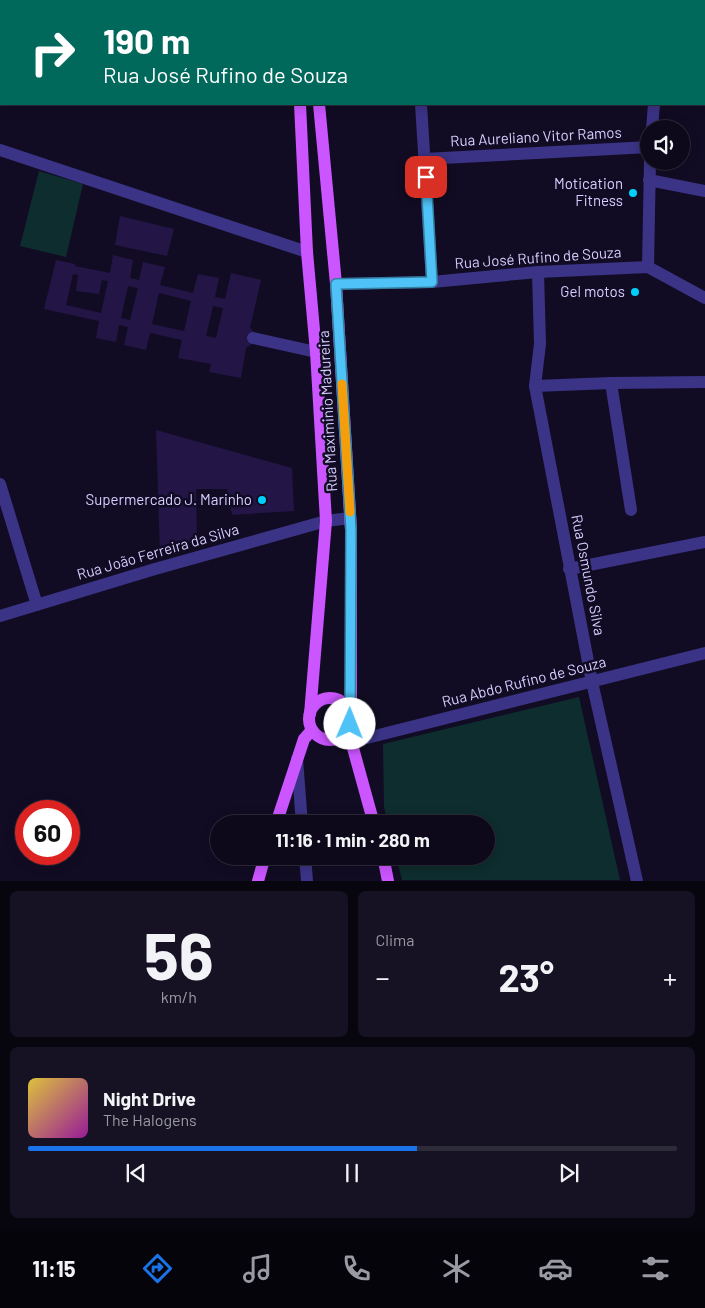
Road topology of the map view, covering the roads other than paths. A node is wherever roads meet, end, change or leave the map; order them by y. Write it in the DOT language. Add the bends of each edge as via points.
graph roads {
  1 [pos="300,105"];
  2 [pos="319,105"];
  3 [pos="421,105"];
  4 [pos="654,105"];
  5 [pos="653,120"];
  6 [pos="640,147"];
  7 [pos="0,150"];
  8 [pos="424,159"];
  9 [pos="649,170"];
  10 [pos="648,180"];
  11 [pos="705,192"];
  12 [pos="307,252"];
  13 [pos="648,267"];
  14 [pos="538,272"];
  15 [pos="432,282"];
  16 [pos="336,284"];
  17 [pos="705,298"];
  18 [pos="253,338"];
  19 [pos="316,352"];
  20 [pos="705,382"];
  21 [pos="611,383"];
  22 [pos="535,386"];
  23 [pos="0,484"];
  24 [pos="631,510"];
  25 [pos="350,518"];
  26 [pos="326,521"];
  27 [pos="705,542"];
  28 [pos="570,569"];
  29 [pos="37,605"];
  30 [pos="0,616"];
  31 [pos="705,653"];
  32 [pos="592,682"];
  33 [pos="310,714"];
  34 [pos="312,730"];
  35 [pos="350,730"];
  36 [pos="297,758"];
  37 [pos="279,815"];
  38 [pos="301,815"];
  39 [pos="372,815"];
  40 [pos="263,865"];
  41 [pos="306,865"];
  42 [pos="385,865"];
  43 [pos="258,880"];
  44 [pos="307,880"];
  45 [pos="388,880"];
  46 [pos="637,880"];
  1 -- 12 [label="main road, Rua Maximinio Madureira"];
  2 -- 16 [label="main road, Rua Maximinio Madureira"];
  3 -- 8 [label="street"];
  4 -- 5 [label="street"];
  6 -- 8 [label="street, Rua Aureliano Vitor Ramos"];
  7 -- 12 [label="street"];
  8 -- 15 [label="street"];
  9 -- 10 [label="street"];
  10 -- 11 [label="street"];
  10 -- 13 [label="street"];
  12 -- 19 [label="main road, Rua Maximinio Madureira"];
  13 -- 14 [label="street, Rua José Rufino de Souza"];
  13 -- 17 [label="street"];
  14 -- 15 [label="street, Rua José Rufino de Souza"];
  14 -- 22 [label="street, Rua Osmundo Silva" via="540,344"];
  15 -- 16 [label="street, Rua José Rufino de Souza"];
  16 -- 25 [label="main road, Rua Maximinio Madureira"];
  18 -- 19 [label="street"];
  19 -- 26 [label="main road, Rua Maximinio Madureira"];
  20 -- 21 [label="street"];
  21 -- 22 [label="street"];
  21 -- 24 [label="street"];
  22 -- 28 [label="street, Rua Osmundo Silva"];
  23 -- 29 [label="street"];
  25 -- 26 [label="street, Rua João Ferreira da Silva"];
  25 -- 35 [label="main road, Rua Maximinio Madureira"];
  26 -- 29 [label="street, Rua João Ferreira da Silva"];
  26 -- 33 [label="main road, Rua Maximinio Madureira"];
  27 -- 28 [label="street"];
  28 -- 32 [label="street, Rua Osmundo Silva"];
  29 -- 30 [label="street, Rua João Ferreira da Silva"];
  31 -- 32 [label="street, Rua Abdo Rufino de Souza"];
  32 -- 35 [label="street, Rua Abdo Rufino de Souza"];
  32 -- 46 [label="street, Rua Osmundo Silva"];
  33 -- 34 [label="main road"];
  33 -- 35 [label="main road" via="318,702 332,698 345,704"];
  34 -- 35 [label="main road" via="330,740"];
  34 -- 36 [label="main road" via="304,739"];
  35 -- 39 [label="main road, Rua Maximinio Madureira"];
  36 -- 37 [label="main road"];
  36 -- 38 [label="street"];
  40 -- 43 [label="main road"];
  41 -- 44 [label="street"];
  42 -- 45 [label="main road"];
}
